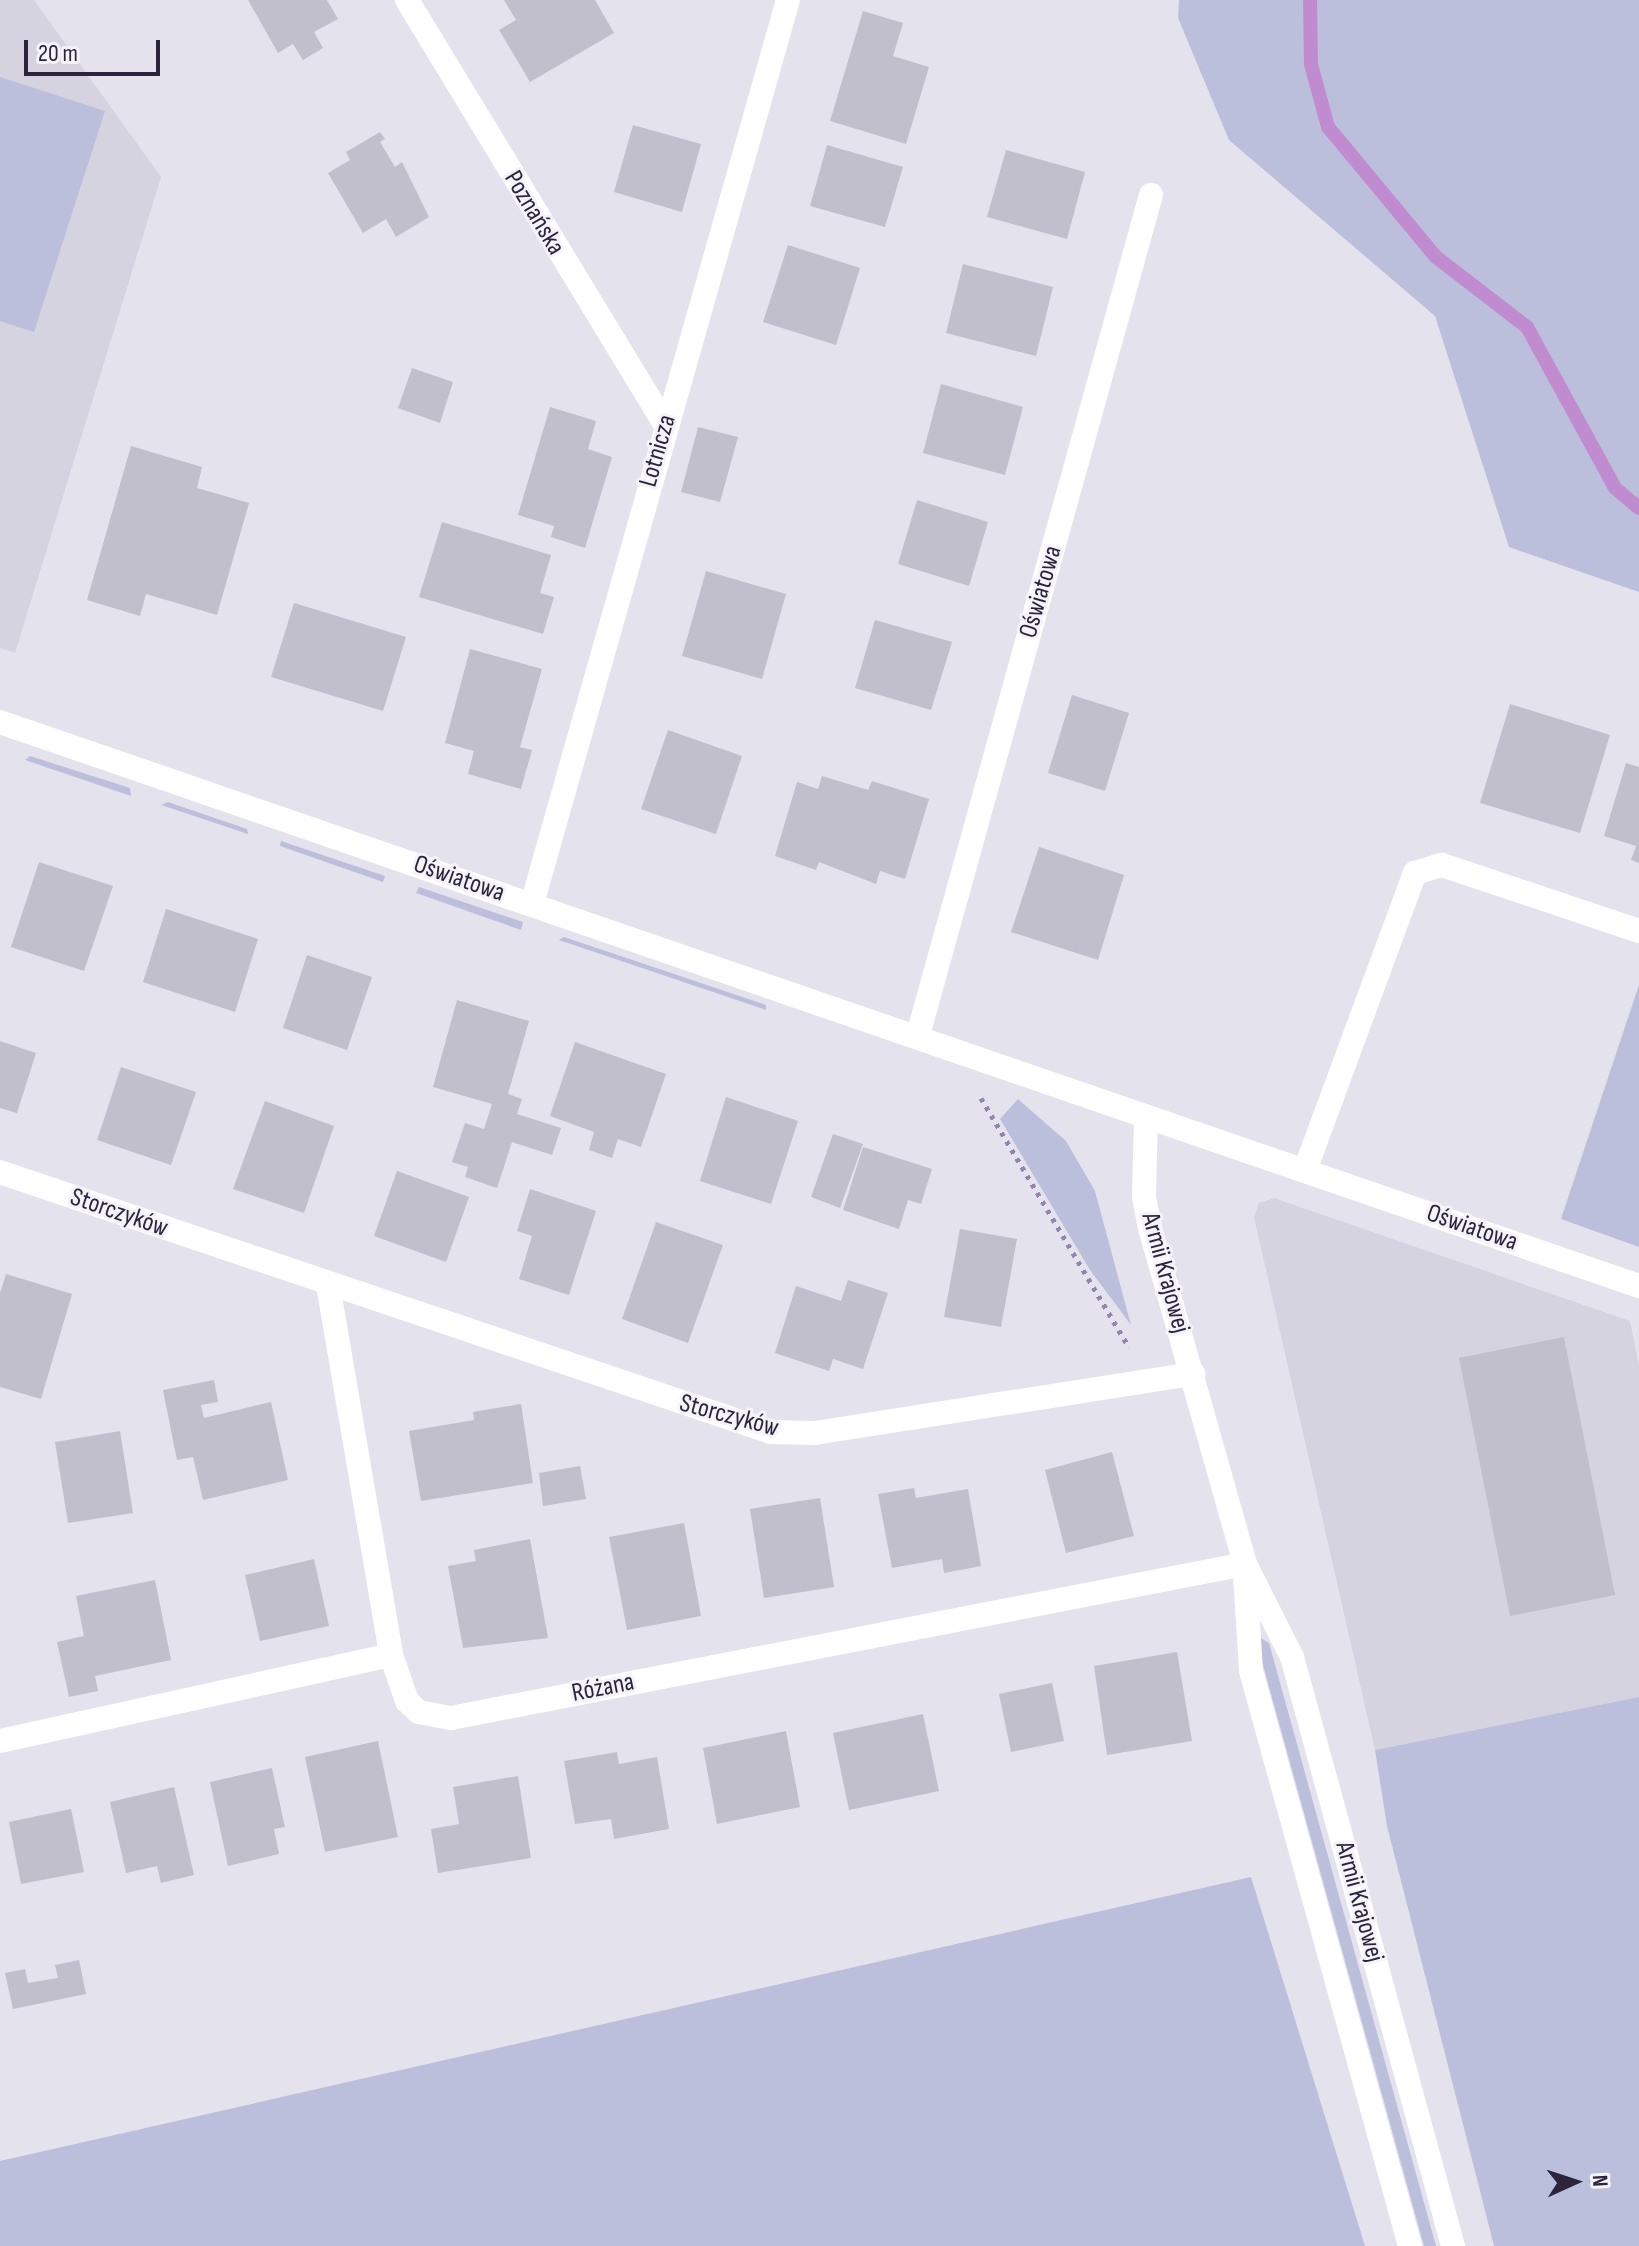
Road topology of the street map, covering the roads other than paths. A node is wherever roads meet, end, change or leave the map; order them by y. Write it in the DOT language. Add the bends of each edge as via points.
graph roads {
  1 [pos="407,0"];
  2 [pos="788,0"];
  3 [pos="1151,195"];
  4 [pos="665,424"];
  5 [pos="0,722"];
  6 [pos="532,904"];
  7 [pos="1639,931"];
  8 [pos="918,1035"];
  9 [pos="1146,1118"];
  10 [pos="1305,1170"];
  11 [pos="0,1172"];
  12 [pos="328,1285"];
  13 [pos="1639,1286"];
  14 [pos="1193,1374"];
  15 [pos="1245,1564"];
  16 [pos="391,1655"];
  17 [pos="0,1741"];
  18 [pos="1410,2246"];
  19 [pos="1453,2246"];
  1 -- 4 [label="street, Poznańska"];
  2 -- 4 [label="street, Lotnicza"];
  3 -- 8 [label="street, Oświatowa"];
  4 -- 6 [label="street, Lotnicza"];
  5 -- 6 [label="street, Oświatowa"];
  6 -- 8 [label="street, Oświatowa"];
  7 -- 10 [label="street" via="1442,865 1415,873"];
  8 -- 9 [label="street, Oświatowa"];
  9 -- 10 [label="street, Oświatowa"];
  9 -- 14 [label="street, Armii Krajowej" via="1144,1197"];
  10 -- 13 [label="street, Oświatowa"];
  11 -- 12 [label="street, Storczyków"];
  12 -- 14 [label="street, Storczyków" via="771,1432 815,1433"];
  12 -- 16 [label="street"];
  14 -- 15 [label="street, Armii Krajowej"];
  15 -- 16 [label="street, Różana" via="451,1718 419,1712 407,1701"];
  15 -- 18 [label="street, Armii Krajowej" via="1251,1671"];
  15 -- 19 [label="street, Armii Krajowej" via="1292,1657"];
  16 -- 17 [label="street"];
}
